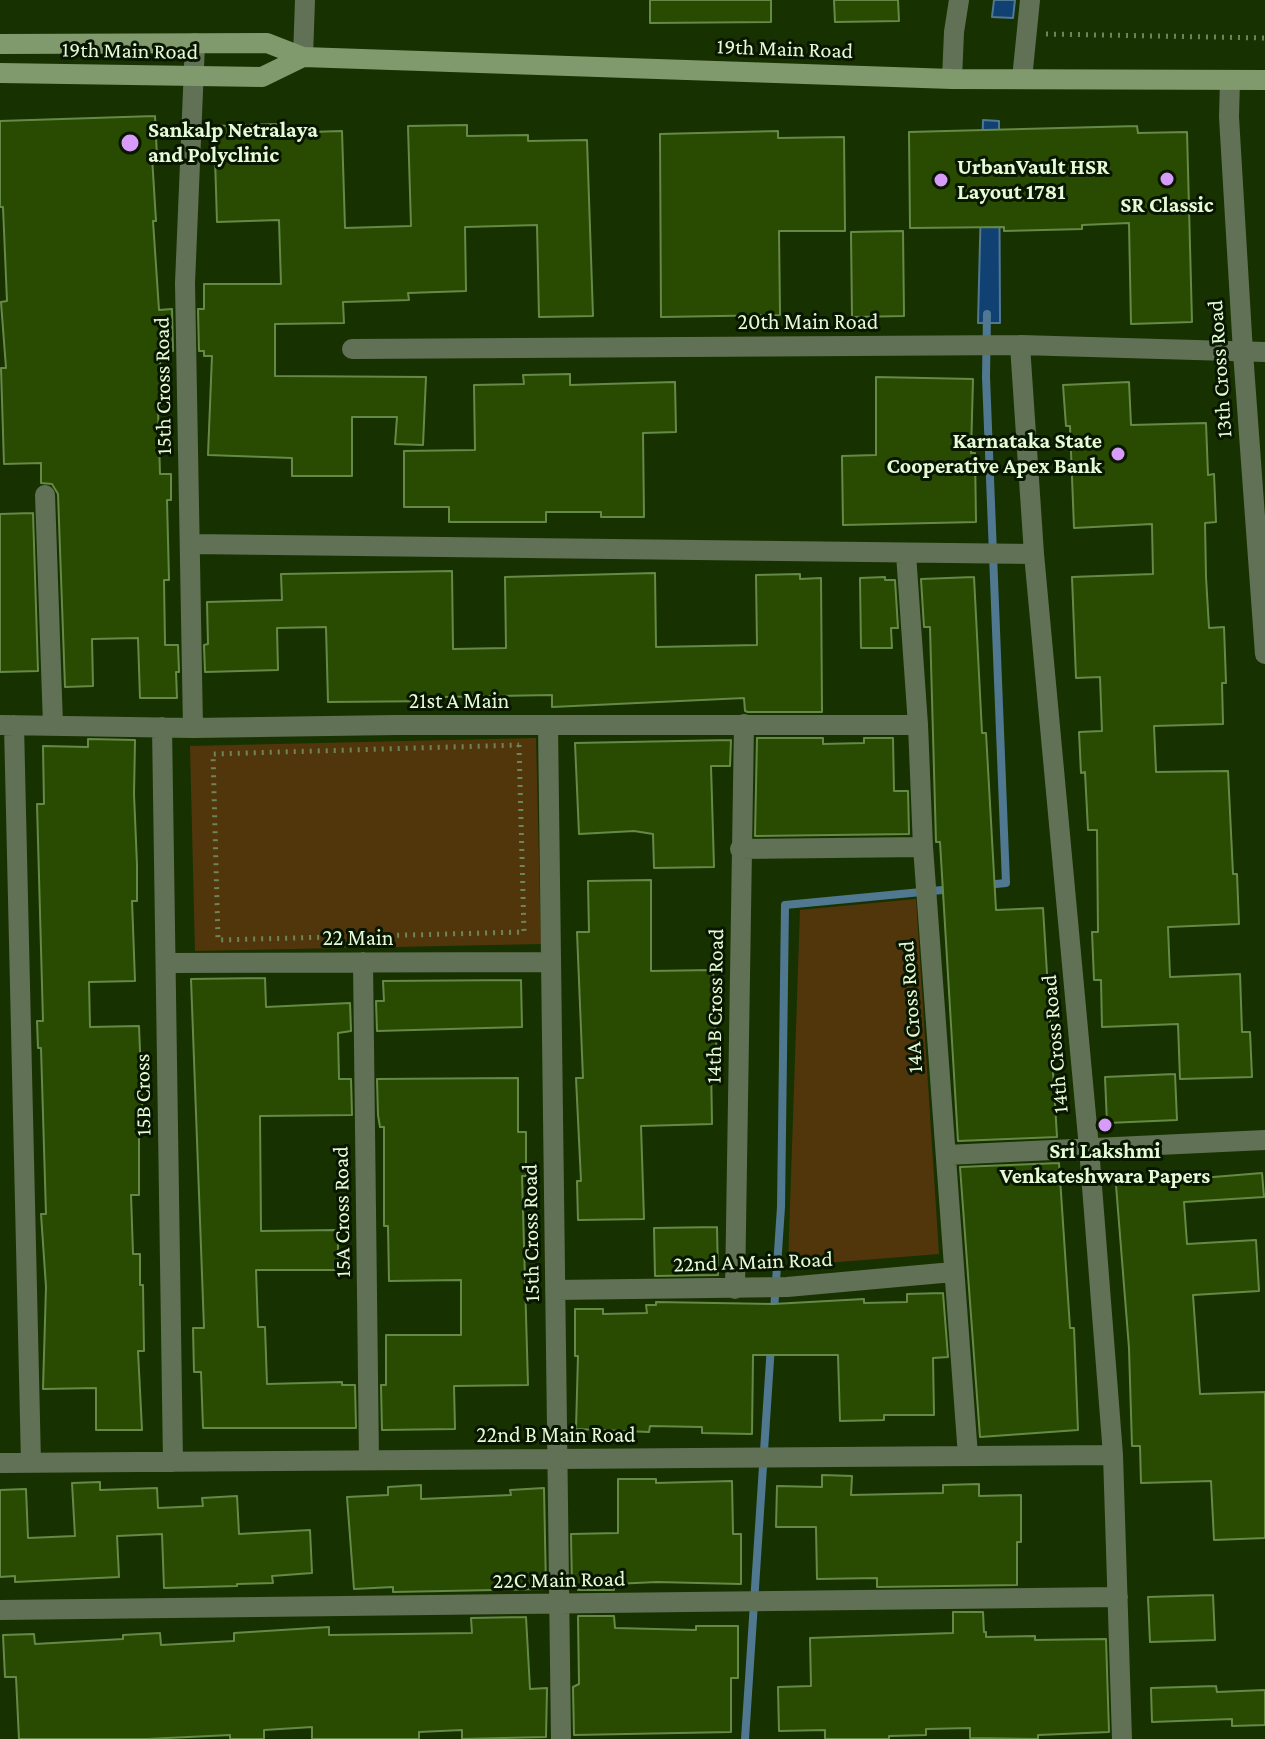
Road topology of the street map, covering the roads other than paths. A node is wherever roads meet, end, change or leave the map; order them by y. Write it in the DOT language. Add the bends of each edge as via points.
graph roads {
  1 [pos="305,0"];
  2 [pos="959,0"];
  3 [pos="1030,0"];
  4 [pos="195,43"];
  5 [pos="0,44"];
  6 [pos="303,57"];
  7 [pos="0,73"];
  8 [pos="193,76"];
  9 [pos="952,79"];
  10 [pos="1015,79"];
  11 [pos="1230,80"];
  12 [pos="1265,80"];
  13 [pos="1020,345"];
  14 [pos="352,349"];
  15 [pos="1243,352"];
  16 [pos="1265,352"];
  17 [pos="45,495"];
  18 [pos="190,544"];
  19 [pos="906,554"];
  20 [pos="1034,554"];
  21 [pos="1265,654"];
  22 [pos="744,724"];
  23 [pos="7,725"];
  24 [pos="53,725"];
  25 [pos="548,725"];
  26 [pos="918,725"];
  27 [pos="162,727"];
  28 [pos="193,728"];
  29 [pos="923,847"];
  30 [pos="740,849"];
  31 [pos="363,962"];
  32 [pos="551,962"];
  33 [pos="166,963"];
  34 [pos="1265,1140"];
  35 [pos="1089,1148"];
  36 [pos="946,1155"];
  37 [pos="953,1272"];
  38 [pos="735,1289"];
  39 [pos="555,1290"];
  40 [pos="1113,1455"];
  41 [pos="968,1456"];
  42 [pos="558,1459"];
  43 [pos="369,1460"];
  44 [pos="173,1462"];
  45 [pos="0,1463"];
  46 [pos="31,1463"];
  47 [pos="1118,1597"];
  48 [pos="560,1604"];
  49 [pos="0,1610"];
  50 [pos="561,1739"];
  51 [pos="1122,1739"];
  1 -- 6 [label="street"];
  2 -- 9 [label="street"];
  3 -- 10 [label="street"];
  4 -- 5 [label="main road, 19th Main Road"];
  4 -- 6 [label="main road, 19th Main Road" via="267,43"];
  4 -- 8 [label="street, 15th Cross Road"];
  6 -- 8 [label="main road, 19th Main Road" via="262,77"];
  6 -- 9 [label="main road, 19th Main Road"];
  7 -- 8 [label="main road, 19th Main Road"];
  8 -- 18 [label="street, 15th Cross Road" via="185,283"];
  9 -- 10 [label="main road, 19th Main Road"];
  10 -- 11 [label="main road, 19th Main Road"];
  11 -- 12 [label="main road, 19th Main Road"];
  11 -- 15 [label="street, 13th Cross Road"];
  13 -- 14 [label="street, 20th Main Road"];
  13 -- 15 [label="street, 20th Main Road"];
  13 -- 20 [label="street, 14th Cross Road"];
  15 -- 16 [label="street, 20th Main Road"];
  15 -- 21 [label="street, 13th Cross Road"];
  17 -- 24 [label="street"];
  18 -- 19 [label="street"];
  18 -- 28 [label="street, 15th Cross Road"];
  19 -- 20 [label="street"];
  19 -- 26 [label="street, 14A Cross Road"];
  20 -- 35 [label="street, 14th Cross Road"];
  22 -- 25 [label="street, 21st A Main"];
  22 -- 26 [label="street, 21st A Main"];
  22 -- 30 [label="street, 14th B Cross Road"];
  23 -- 24 [label="street, 21st A Main"];
  23 -- 46 [label="street"];
  24 -- 27 [label="street, 21st A Main"];
  25 -- 28 [label="street, 21st A Main"];
  25 -- 32 [label="street, 15th Cross Road"];
  26 -- 29 [label="street, 14A Cross Road"];
  27 -- 28 [label="street, 21st A Main"];
  27 -- 33 [label="street, 15B Cross"];
  29 -- 30 [label="street"];
  29 -- 36 [label="street, 14A Cross Road"];
  30 -- 38 [label="street, 14th B Cross Road"];
  31 -- 32 [label="street, 22 Main"];
  31 -- 33 [label="street, 22 Main"];
  31 -- 43 [label="street, 15A Cross Road"];
  32 -- 39 [label="street, 15th Cross Road"];
  33 -- 44 [label="street, 15B Cross"];
  34 -- 35 [label="street"];
  35 -- 36 [label="street"];
  35 -- 40 [label="street, 14th Cross Road"];
  36 -- 37 [label="street, 14A Cross Road"];
  37 -- 38 [label="street, 22nd A Main Road"];
  37 -- 41 [label="street, 14A Cross Road"];
  38 -- 39 [label="street, 22nd A Main Road"];
  39 -- 42 [label="street, 15th Cross Road"];
  40 -- 41 [label="street, 22nd B Main Road"];
  40 -- 47 [label="street, 14th Cross Road"];
  41 -- 42 [label="street, 22nd B Main Road"];
  42 -- 43 [label="street, 22nd B Main Road"];
  42 -- 48 [label="street, 15th Cross Road"];
  43 -- 44 [label="street, 22nd B Main Road"];
  44 -- 46 [label="street, 22nd B Main Road"];
  45 -- 46 [label="street, 22nd B Main Road"];
  47 -- 48 [label="street, 22C Main Road"];
  47 -- 51 [label="street, 14th Cross Road"];
  48 -- 49 [label="street, 22C Main Road"];
  48 -- 50 [label="street, 15th Cross Road"];
}
